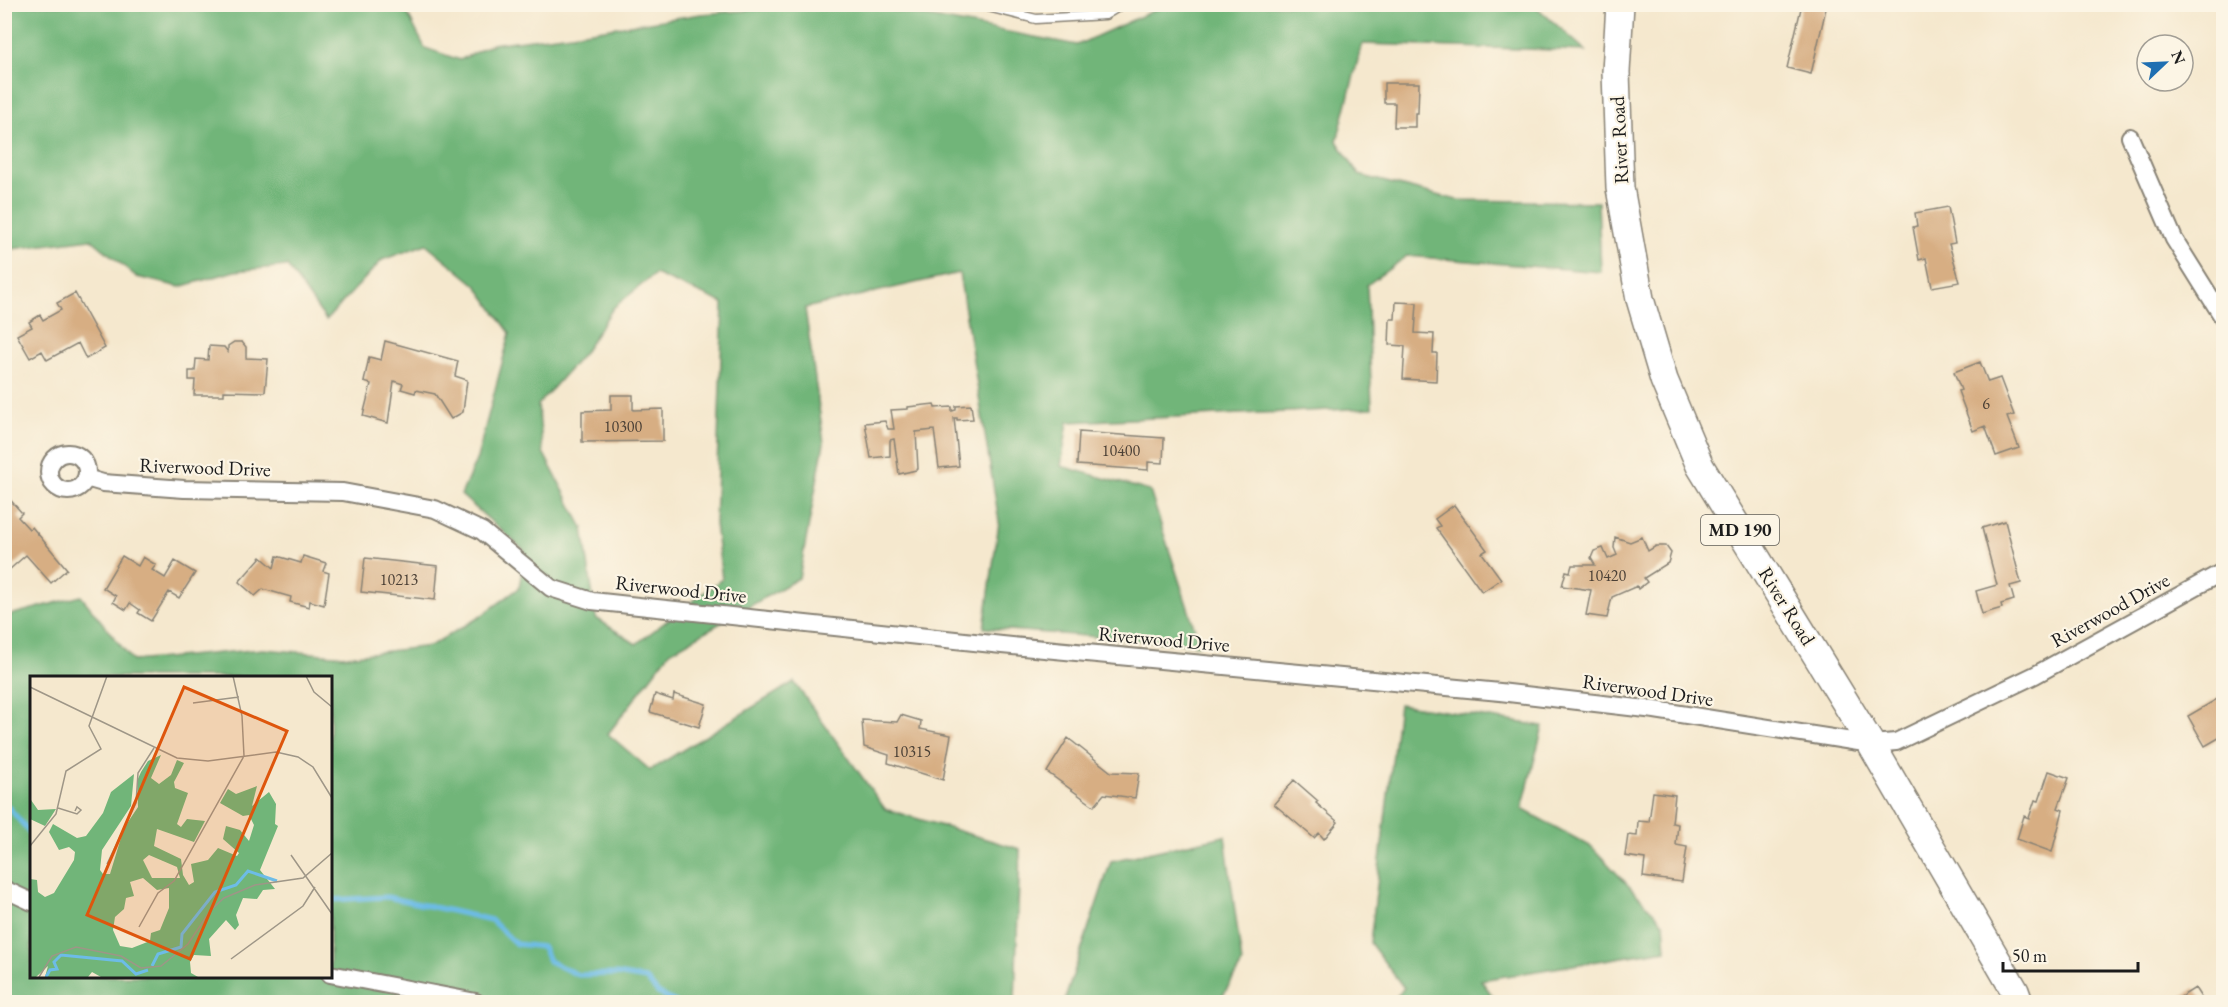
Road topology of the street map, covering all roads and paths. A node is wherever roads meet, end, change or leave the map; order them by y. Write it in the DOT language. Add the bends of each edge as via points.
graph roads {
  1 [pos="976,4"];
  2 [pos="1123,4"];
  3 [pos="1620,4"];
  4 [pos="2130,137"];
  5 [pos="2223,319"];
  6 [pos="86,478"];
  7 [pos="2223,571"];
  8 [pos="1871,744"];
  9 [pos="4,889"];
  10 [pos="30,901"];
  11 [pos="332,974"];
  12 [pos="476,1002"];
  13 [pos="2019,1002"];
  1 -- 2 [label="lane" via="1036,19 1105,15"];
  3 -- 8 [label="main road, River Road / MD 190" via="1616,72 1620,188 1640,299 1664,380 1700,466"];
  4 -- 5 [label="street" via="2174,239"];
  6 -- 8 [label="street, Riverwood Drive" via="103,483 184,489 343,492 435,509 482,531 551,588 592,601 1500,692 1655,710"];
  7 -- 8 [label="street, Riverwood Drive" via="2035,675 1896,742"];
  8 -- 13 [label="main road, River Road / MD 190"];
  9 -- 10 [label="street"];
  11 -- 12 [label="street"];
}
